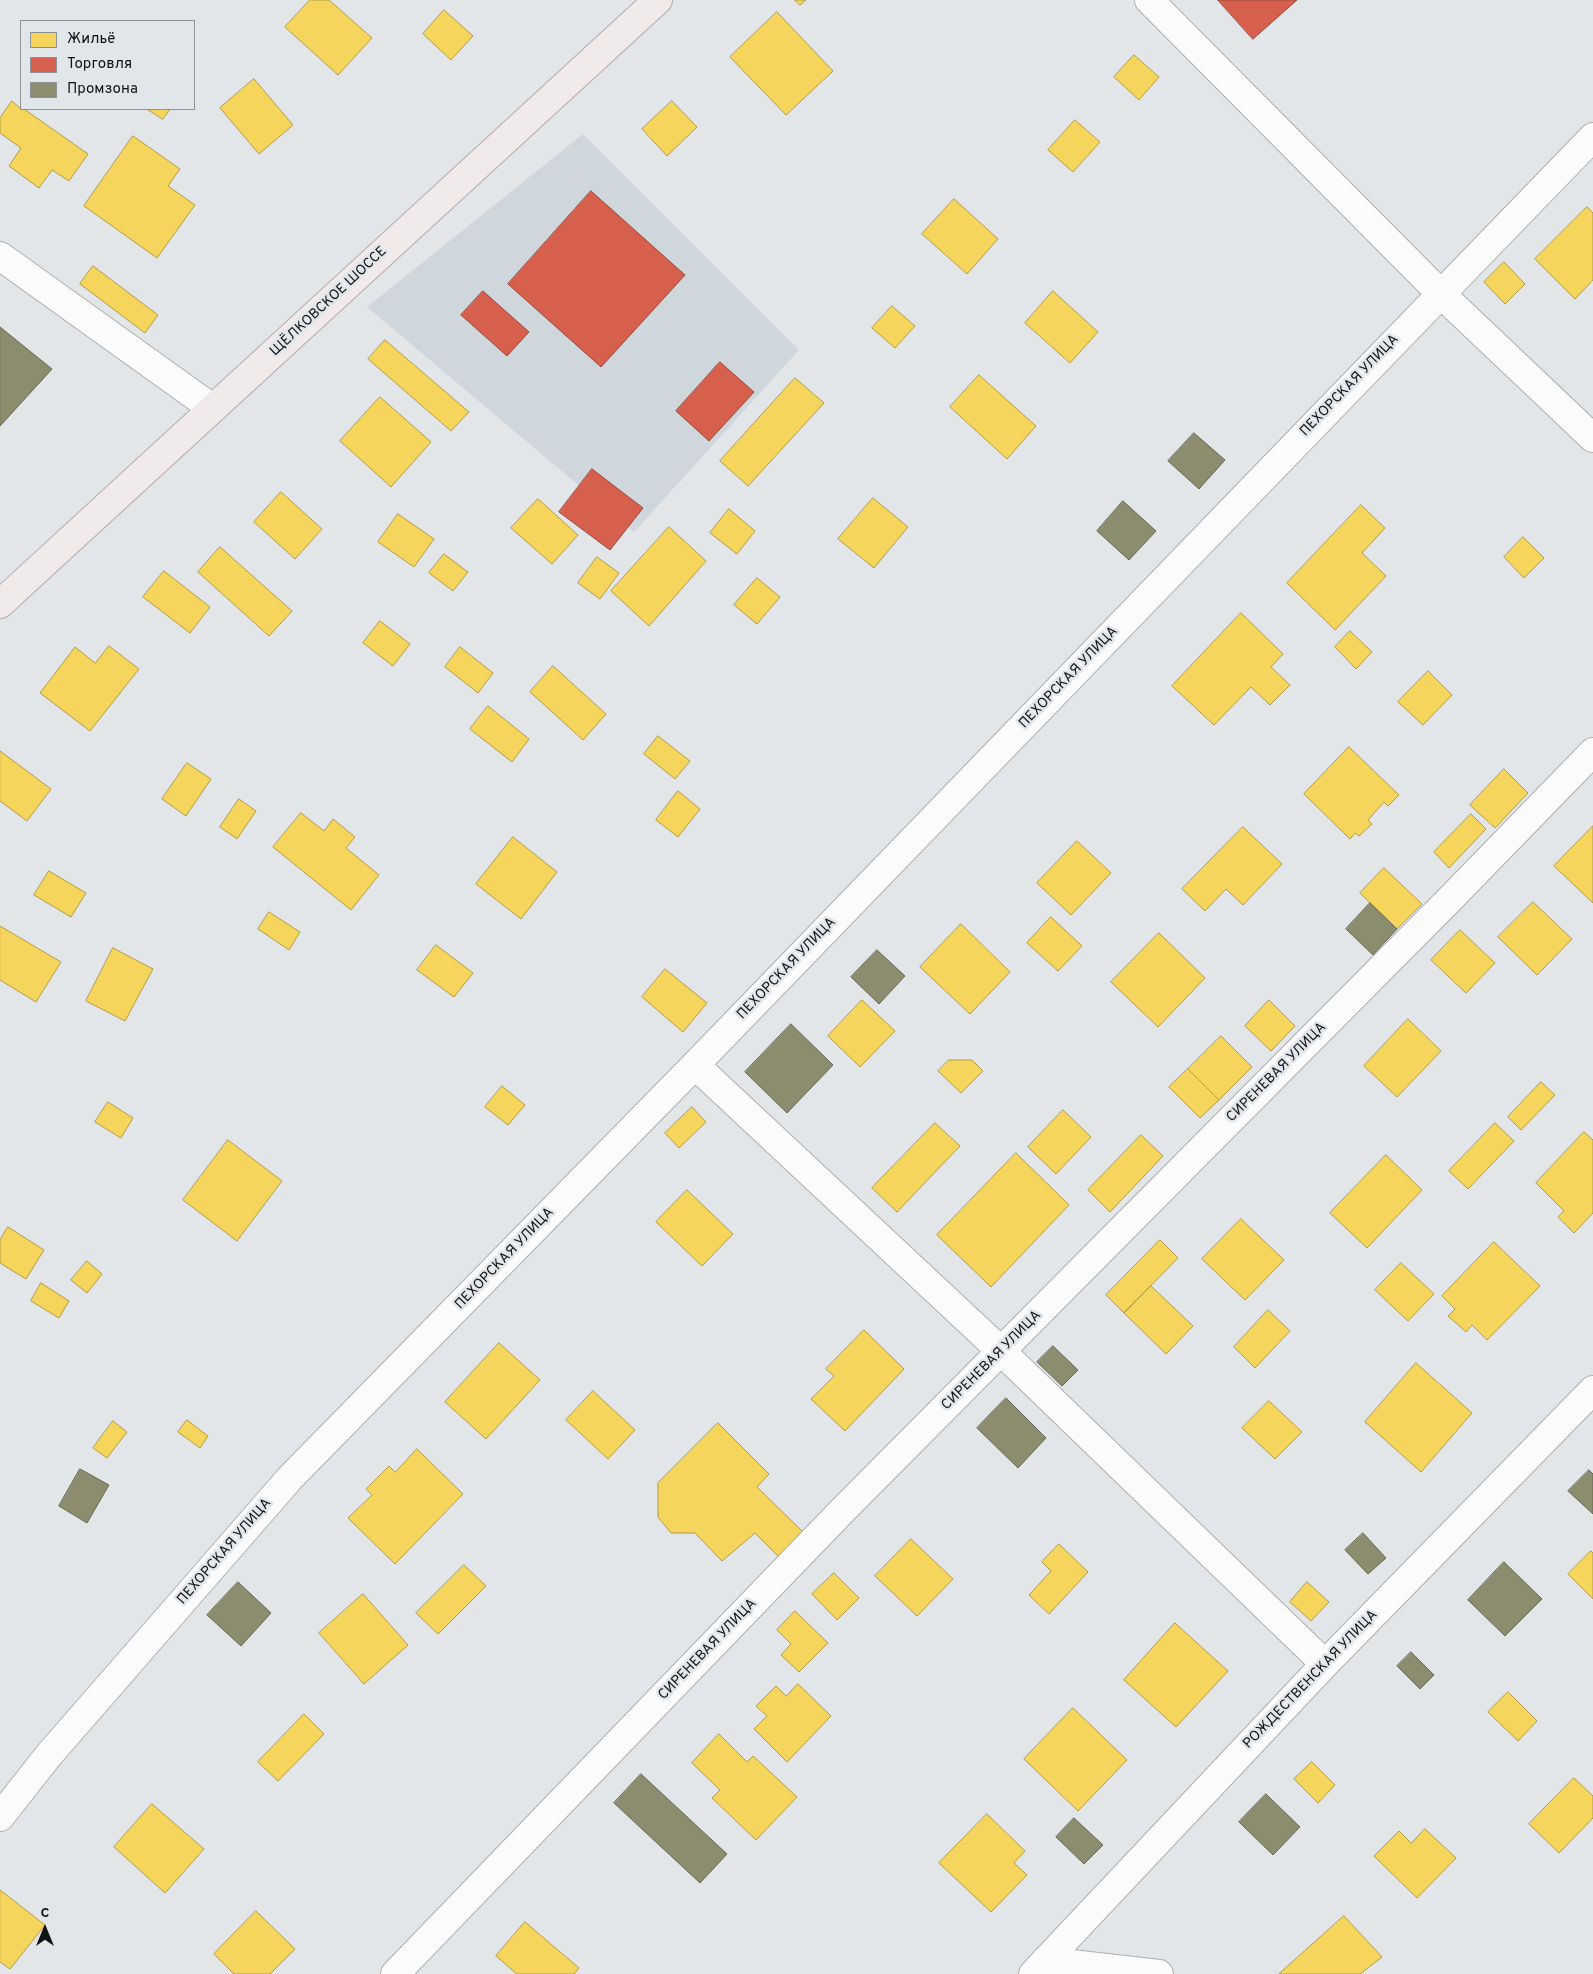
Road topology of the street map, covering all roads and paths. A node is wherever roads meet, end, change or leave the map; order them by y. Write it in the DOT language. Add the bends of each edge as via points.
graph roads {
  1 [pos="658,0"];
  2 [pos="1149,0"];
  3 [pos="1593,137"];
  4 [pos="0,256"];
  5 [pos="1440,294"];
  6 [pos="212,408"];
  7 [pos="1593,438"];
  8 [pos="0,604"];
  9 [pos="1593,752"];
  10 [pos="695,1065"];
  11 [pos="1001,1351"];
  12 [pos="1593,1390"];
  13 [pos="1325,1664"];
  14 [pos="0,1817"];
  15 [pos="1039,1968"];
  16 [pos="395,1974"];
  17 [pos="1159,1974"];
  1 -- 6 [label="main road, ЩЁЛКОВСКОЕ ШОССЕ"];
  2 -- 5 [label="street"];
  3 -- 5 [label="street, ПЕХОРСКАЯ УЛИЦА"];
  4 -- 6 [label="street"];
  5 -- 7 [label="street"];
  5 -- 10 [label="street, ПЕХОРСКАЯ УЛИЦА"];
  6 -- 8 [label="main road, ЩЁЛКОВСКОЕ ШОССЕ"];
  9 -- 11 [label="street, СИРЕНЕВАЯ УЛИЦА"];
  10 -- 11 [label="street"];
  10 -- 14 [label="street, ПЕХОРСКАЯ УЛИЦА" via="290,1478 48,1756"];
  11 -- 13 [label="street"];
  11 -- 16 [label="street, СИРЕНЕВАЯ УЛИЦА"];
  12 -- 13 [label="street, РОЖДЕСТВЕНСКАЯ УЛИЦА"];
  13 -- 15 [label="street, РОЖДЕСТВЕНСКАЯ УЛИЦА"];
  15 -- 17 [label="street"];
}
